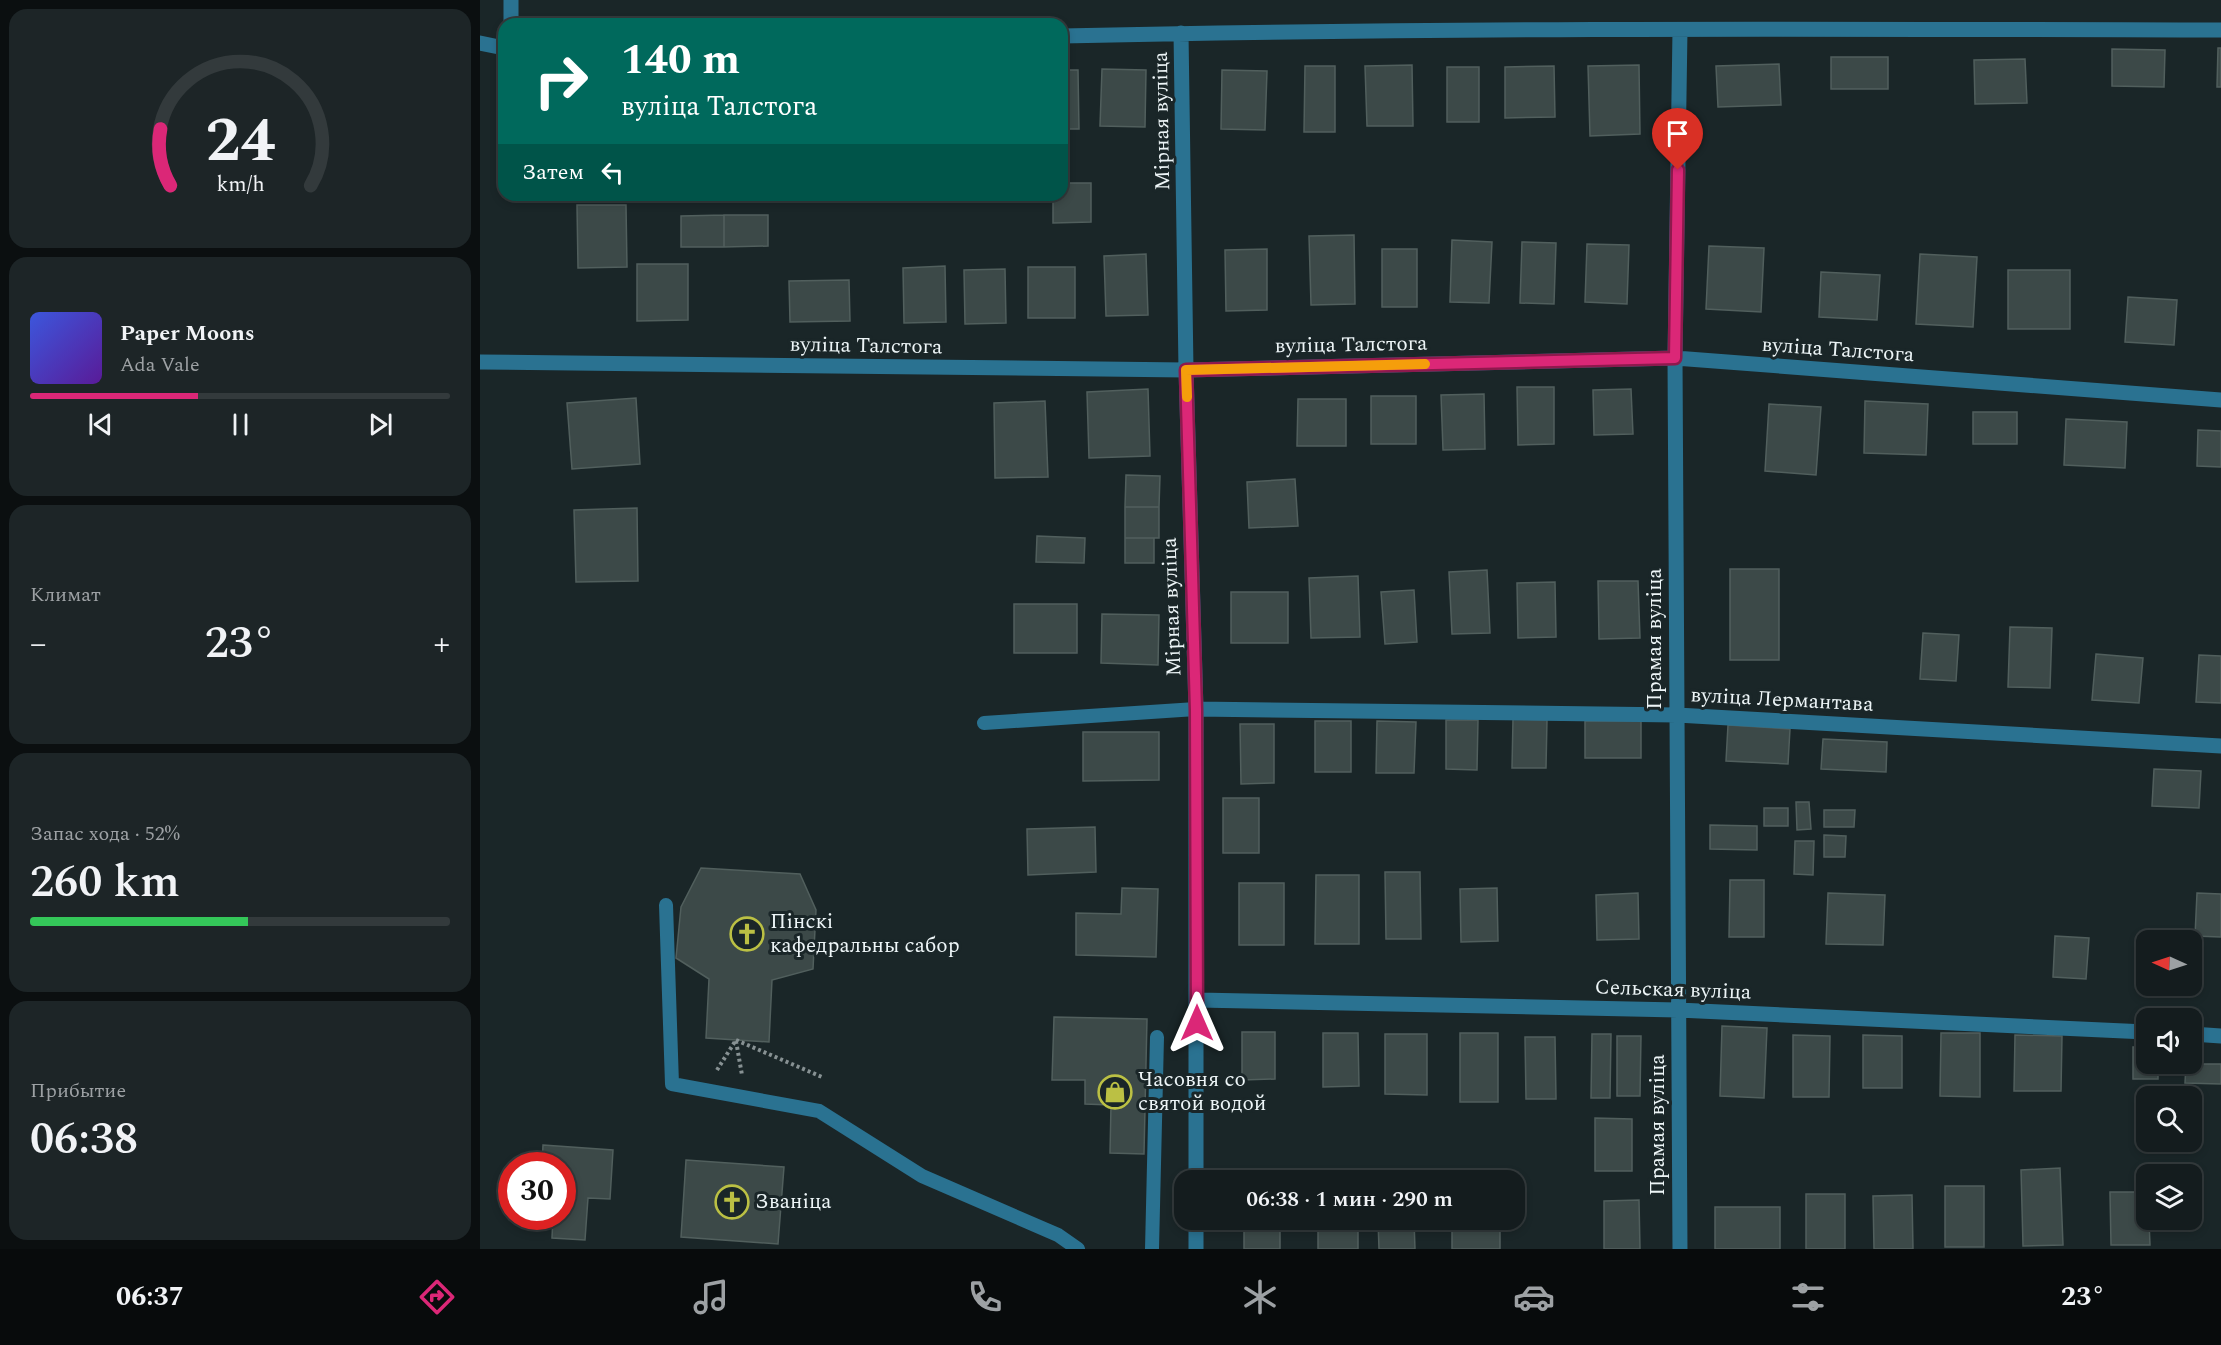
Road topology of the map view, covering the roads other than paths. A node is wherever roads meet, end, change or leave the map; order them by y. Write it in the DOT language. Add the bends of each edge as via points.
graph roads {
  1 [pos="511,0"];
  2 [pos="511,18"];
  3 [pos="1680,30"];
  4 [pos="2221,30"];
  5 [pos="1181,33"];
  6 [pos="1068,36"];
  7 [pos="480,43"];
  8 [pos="498,47"];
  9 [pos="1675,358"];
  10 [pos="480,362"];
  11 [pos="1186,370"];
  12 [pos="2221,400"];
  13 [pos="1196,710"];
  14 [pos="1677,715"];
  15 [pos="984,723"];
  16 [pos="2221,746"];
  17 [pos="666,905"];
  18 [pos="1197,1000"];
  19 [pos="1678,1010"];
  20 [pos="2136,1032"];
  21 [pos="2202,1035"];
  22 [pos="2221,1036"];
  23 [pos="1157,1037"];
  24 [pos="1197,1170"];
  25 [pos="1196,1230"];
  26 [pos="1078,1249"];
  27 [pos="1152,1249"];
  28 [pos="1196,1249"];
  29 [pos="1680,1249"];
  1 -- 2 [label="street"];
  3 -- 4 [label="street"];
  3 -- 5 [label="street"];
  3 -- 9 [label="street, Прамая вуліца"];
  5 -- 6 [label="street"];
  5 -- 11 [label="street, Мірная вуліца"];
  7 -- 8 [label="street"];
  9 -- 11 [label="street, вуліца Талстога"];
  9 -- 12 [label="street, вуліца Талстога"];
  9 -- 14 [label="street, Прамая вуліца"];
  10 -- 11 [label="street, вуліца Талстога"];
  11 -- 13 [label="street, Мірная вуліца"];
  13 -- 14 [label="street, вуліца Лермантава"];
  13 -- 15 [label="lane"];
  13 -- 18 [label="street, Мірная вуліца"];
  14 -- 16 [label="street, вуліца Лермантава"];
  14 -- 19 [label="street, Прамая вуліца"];
  17 -- 26 [label="lane" via="672,1084 819,1111 922,1176 1058,1235"];
  18 -- 19 [label="street, Сельская вуліца"];
  18 -- 24 [label="street, Мірная вуліца"];
  19 -- 20 [label="street, Сельская вуліца"];
  19 -- 29 [label="street, Прамая вуліца"];
  21 -- 22 [label="street"];
  23 -- 27 [label="lane"];
  25 -- 28 [label="street"];
}
